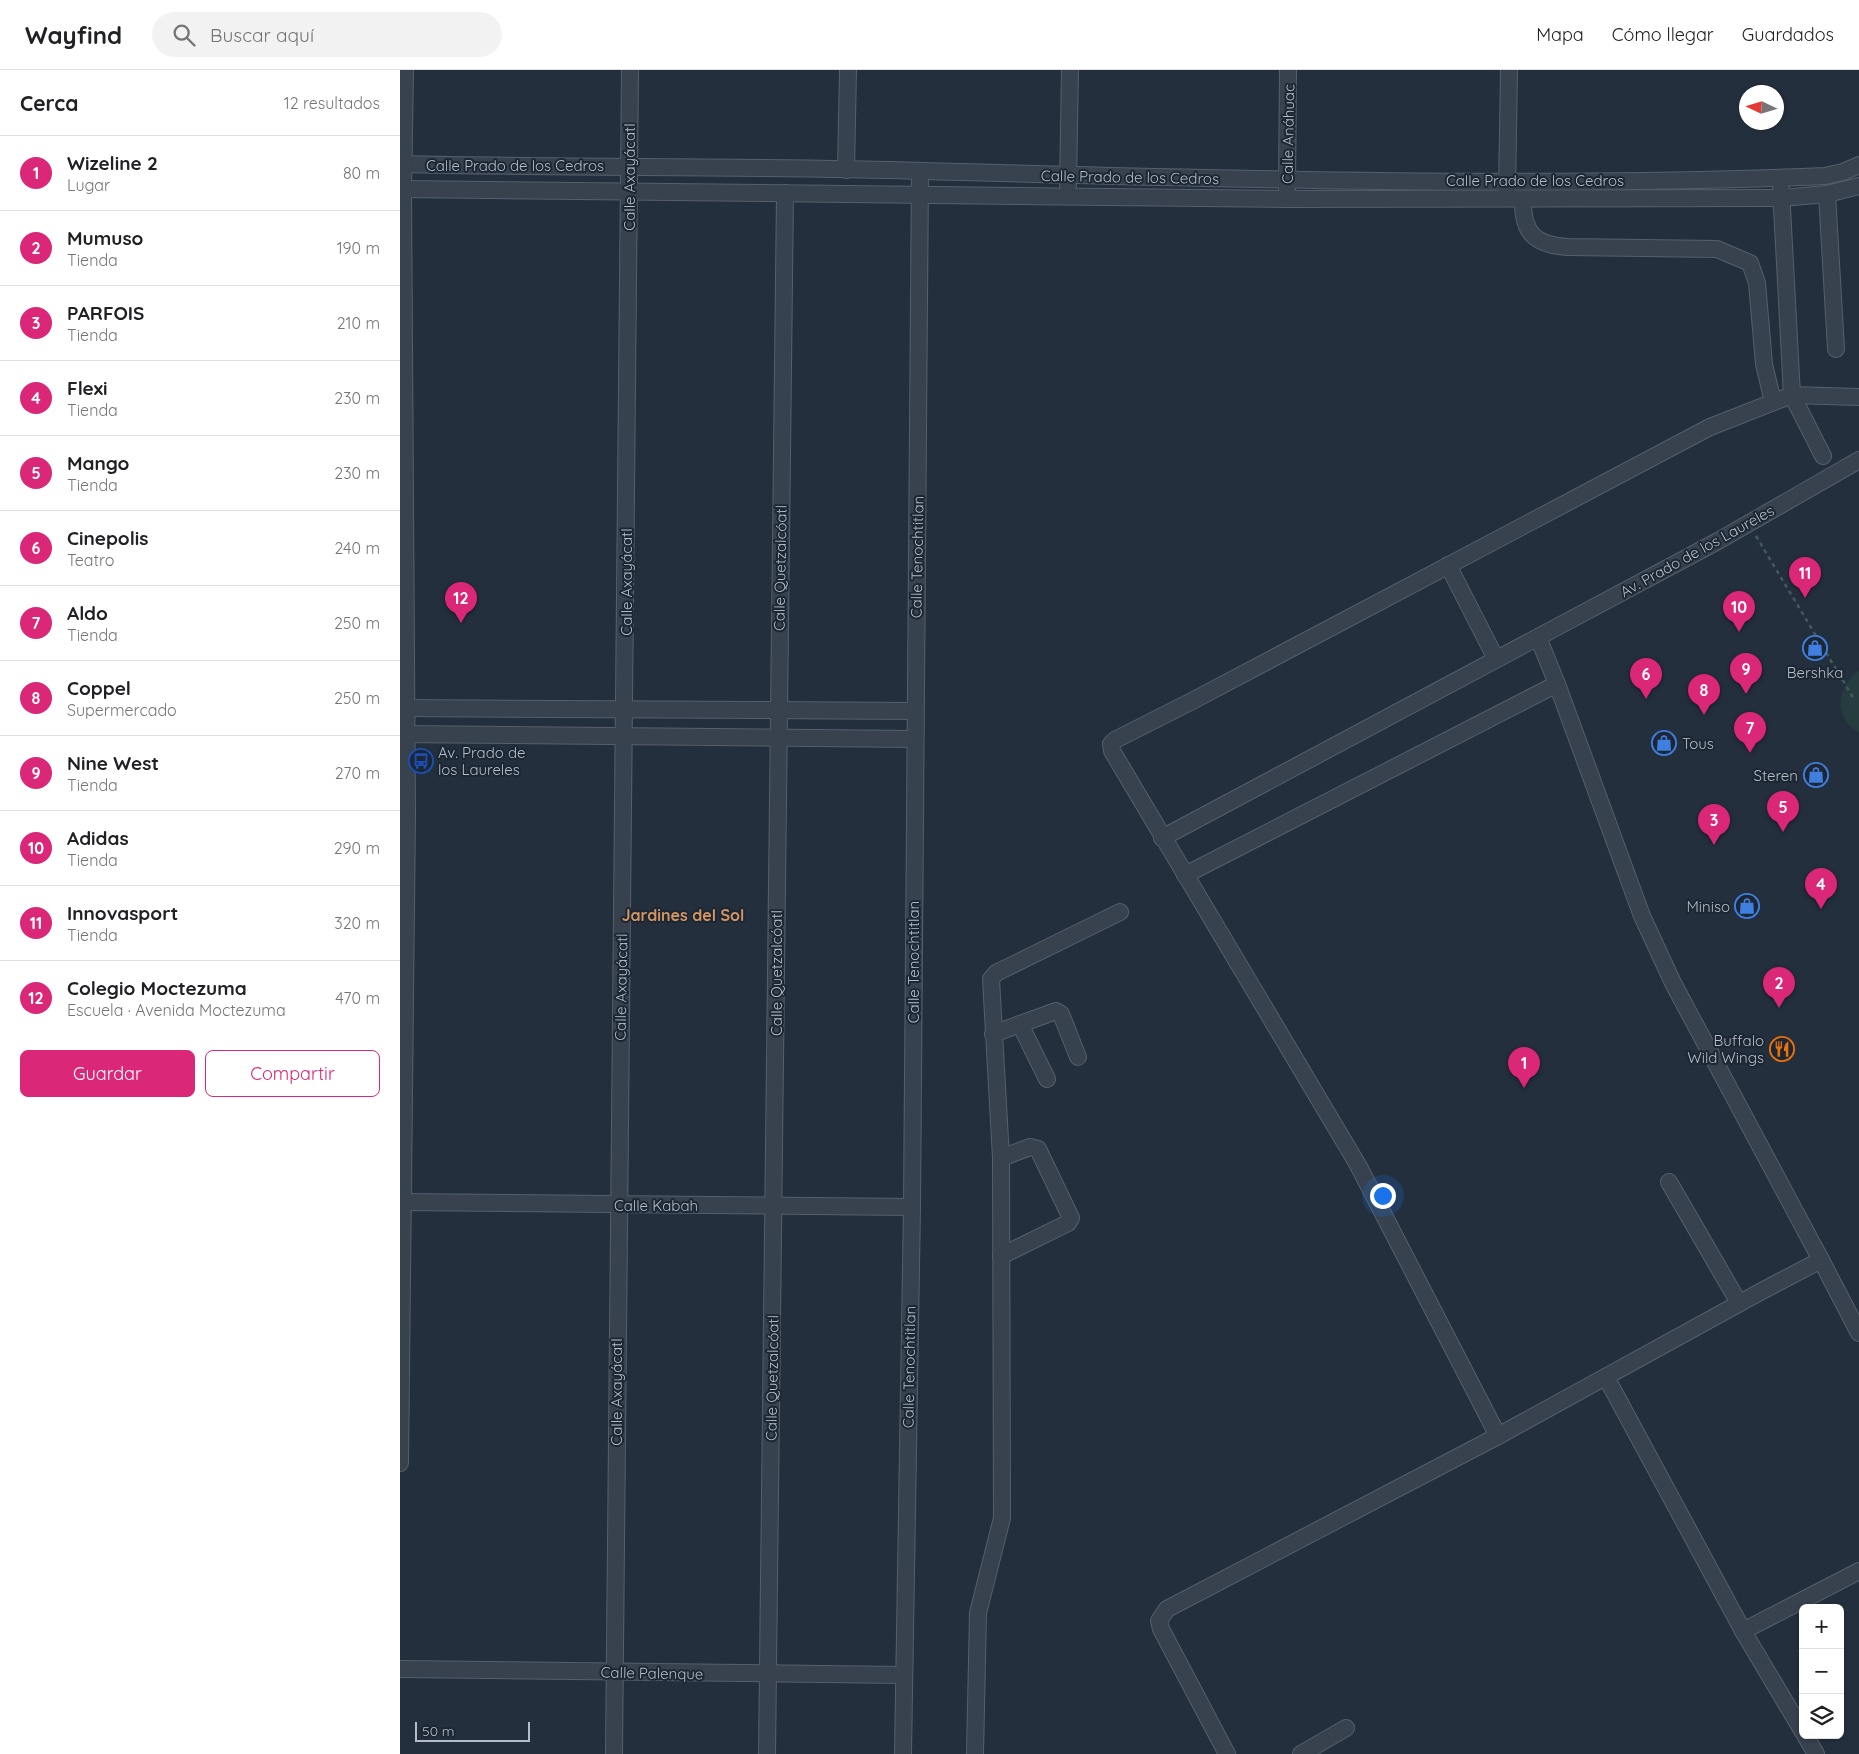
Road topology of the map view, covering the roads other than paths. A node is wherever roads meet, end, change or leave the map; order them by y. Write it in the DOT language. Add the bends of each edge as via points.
graph roads {
  1 [pos="405,70"];
  2 [pos="630,70"];
  3 [pos="848,70"];
  4 [pos="1070,70"];
  5 [pos="1288,70"];
  6 [pos="1509,70"];
  7 [pos="402,164"];
  8 [pos="1859,165"];
  9 [pos="629,166"];
  10 [pos="846,170"];
  11 [pos="920,171"];
  12 [pos="1069,176"];
  13 [pos="1781,177"];
  14 [pos="1287,180"];
  15 [pos="1507,181"];
  16 [pos="1859,186"];
  17 [pos="402,189"];
  18 [pos="629,192"];
  19 [pos="785,193"];
  20 [pos="1827,194"];
  21 [pos="920,196"];
  22 [pos="1068,197"];
  23 [pos="1782,198"];
  24 [pos="1287,199"];
  25 [pos="1515,199"];
  26 [pos="1836,349"];
  27 [pos="1792,396"];
  28 [pos="1859,397"];
  29 [pos="1773,402"];
  30 [pos="1823,456"];
  31 [pos="1859,460"];
  32 [pos="1448,565"];
  33 [pos="1536,639"];
  34 [pos="1496,659"];
  35 [pos="1557,684"];
  36 [pos="403,708"];
  37 [pos="624,709"];
  38 [pos="778,710"];
  39 [pos="915,712"];
  40 [pos="403,734"];
  41 [pos="624,736"];
  42 [pos="778,738"];
  43 [pos="915,740"];
  44 [pos="1162,838"];
  45 [pos="1185,875"];
  46 [pos="1120,912"];
  47 [pos="1020,1024"];
  48 [pos="993,1034"];
  49 [pos="1078,1058"];
  50 [pos="1047,1079"];
  51 [pos="1001,1158"];
  52 [pos="1669,1182"];
  53 [pos="402,1202"];
  54 [pos="618,1204"];
  55 [pos="774,1205"];
  56 [pos="912,1206"];
  57 [pos="1001,1256"];
  58 [pos="1821,1260"];
  59 [pos="1739,1303"];
  60 [pos="1859,1332"];
  61 [pos="1606,1377"];
  62 [pos="1498,1436"];
  63 [pos="400,1463"];
  64 [pos="1859,1571"];
  65 [pos="1743,1631"];
  66 [pos="400,1669"];
  67 [pos="614,1672"];
  68 [pos="768,1674"];
  69 [pos="904,1675"];
  70 [pos="1799,1725"];
  71 [pos="1346,1728"];
  72 [pos="1807,1739"];
  73 [pos="614,1754"];
  74 [pos="767,1754"];
  75 [pos="903,1754"];
  76 [pos="975,1754"];
  77 [pos="1227,1754"];
  78 [pos="1301,1754"];
  79 [pos="1816,1754"];
  1 -- 7 [label="street"];
  2 -- 9 [label="street, Calle Axayácatl"];
  3 -- 10 [label="street"];
  4 -- 12 [label="street"];
  5 -- 14 [label="street, Calle Anáhuac"];
  6 -- 15 [label="street"];
  7 -- 9 [label="street, Calle Prado de los Cedros"];
  7 -- 17 [label="street"];
  8 -- 13 [label="street, Calle Prado de los Cedros" via="1825,176"];
  9 -- 10 [label="street, Calle Prado de los Cedros"];
  9 -- 18 [label="street, Calle Axayácatl"];
  10 -- 11 [label="street, Calle Prado de los Cedros"];
  11 -- 12 [label="street, Calle Prado de los Cedros"];
  11 -- 21 [label="street, Calle Tenochtitlan"];
  12 -- 14 [label="street, Calle Prado de los Cedros"];
  12 -- 22 [label="street"];
  13 -- 15 [label="street, Calle Prado de los Cedros"];
  13 -- 23 [label="street"];
  14 -- 15 [label="street, Calle Prado de los Cedros"];
  14 -- 24 [label="street, Calle Anáhuac"];
  15 -- 25 [label="street"];
  16 -- 20 [label="street, Calle Prado de los Cedros"];
  17 -- 18 [label="street, Calle Prado de los Cedros"];
  17 -- 36 [label="street"];
  18 -- 19 [label="street, Calle Prado de los Cedros"];
  18 -- 37 [label="street, Calle Axayácatl"];
  19 -- 21 [label="street, Calle Prado de los Cedros"];
  19 -- 38 [label="street, Calle Quetzalcóatl"];
  20 -- 23 [label="street, Calle Prado de los Cedros"];
  20 -- 26 [label="street"];
  21 -- 22 [label="street, Calle Prado de los Cedros"];
  21 -- 39 [label="street, Calle Tenochtitlan"];
  22 -- 24 [label="street, Calle Prado de los Cedros"];
  23 -- 25 [label="street, Calle Prado de los Cedros"];
  23 -- 27 [label="street"];
  24 -- 25 [label="street, Calle Prado de los Cedros"];
  25 -- 29 [label="street" via="1534,236 1545,244 1717,249 1750,263 1757,283 1764,364"];
  27 -- 28 [label="street"];
  27 -- 29 [label="street"];
  27 -- 30 [label="street"];
  29 -- 32 [label="street" via="1710,427"];
  31 -- 33 [label="street, Av. Prado de los Laureles" via="1749,524"];
  32 -- 34 [label="street"];
  32 -- 44 [label="street" via="1112,741 1112,751"];
  33 -- 34 [label="street, Av. Prado de los Laureles"];
  33 -- 35 [label="street"];
  34 -- 44 [label="street, Av. Prado de los Laureles"];
  35 -- 45 [label="street"];
  35 -- 58 [label="street" via="1642,916 1673,983"];
  36 -- 37 [label="street"];
  36 -- 40 [label="street"];
  37 -- 38 [label="street"];
  37 -- 41 [label="street, Calle Axayácatl"];
  38 -- 39 [label="street"];
  38 -- 42 [label="street, Calle Quetzalcóatl"];
  39 -- 43 [label="street, Calle Tenochtitlan"];
  40 -- 41 [label="street"];
  40 -- 53 [label="street"];
  41 -- 42 [label="street"];
  41 -- 54 [label="street, Calle Axayácatl"];
  42 -- 43 [label="street"];
  42 -- 55 [label="street, Calle Quetzalcóatl"];
  43 -- 56 [label="street, Calle Tenochtitlan"];
  44 -- 45 [label="street"];
  45 -- 62 [label="street" via="1358,1165"];
  46 -- 48 [label="street" via="994,975 991,980"];
  47 -- 48 [label="street"];
  47 -- 49 [label="street" via="1058,1012"];
  47 -- 50 [label="street"];
  48 -- 51 [label="street"];
  51 -- 57 [label="street"];
  51 -- 57 [label="street" via="1030,1147 1038,1148 1071,1218 1068,1223"];
  52 -- 59 [label="street"];
  53 -- 54 [label="street, Calle Kabah"];
  53 -- 63 [label="street"];
  54 -- 55 [label="street, Calle Kabah"];
  54 -- 67 [label="street, Calle Axayácatl"];
  55 -- 56 [label="street, Calle Kabah"];
  55 -- 68 [label="street, Calle Quetzalcóatl"];
  56 -- 69 [label="street, Calle Tenochtitlan"];
  57 -- 76 [label="street" via="1002,1518 978,1613"];
  58 -- 59 [label="street"];
  58 -- 60 [label="street"];
  59 -- 61 [label="street"];
  61 -- 62 [label="street"];
  61 -- 65 [label="street"];
  62 -- 77 [label="street" via="1167,1609 1159,1621 1161,1629"];
  64 -- 65 [label="street"];
  65 -- 70 [label="street"];
  66 -- 67 [label="street, Calle Palenque"];
  67 -- 68 [label="street, Calle Palenque"];
  67 -- 73 [label="street, Calle Axayácatl"];
  68 -- 69 [label="street, Calle Palenque"];
  68 -- 74 [label="street, Calle Quetzalcóatl"];
  69 -- 75 [label="street, Calle Tenochtitlan"];
  71 -- 78 [label="street"];
  72 -- 79 [label="street"];
}
